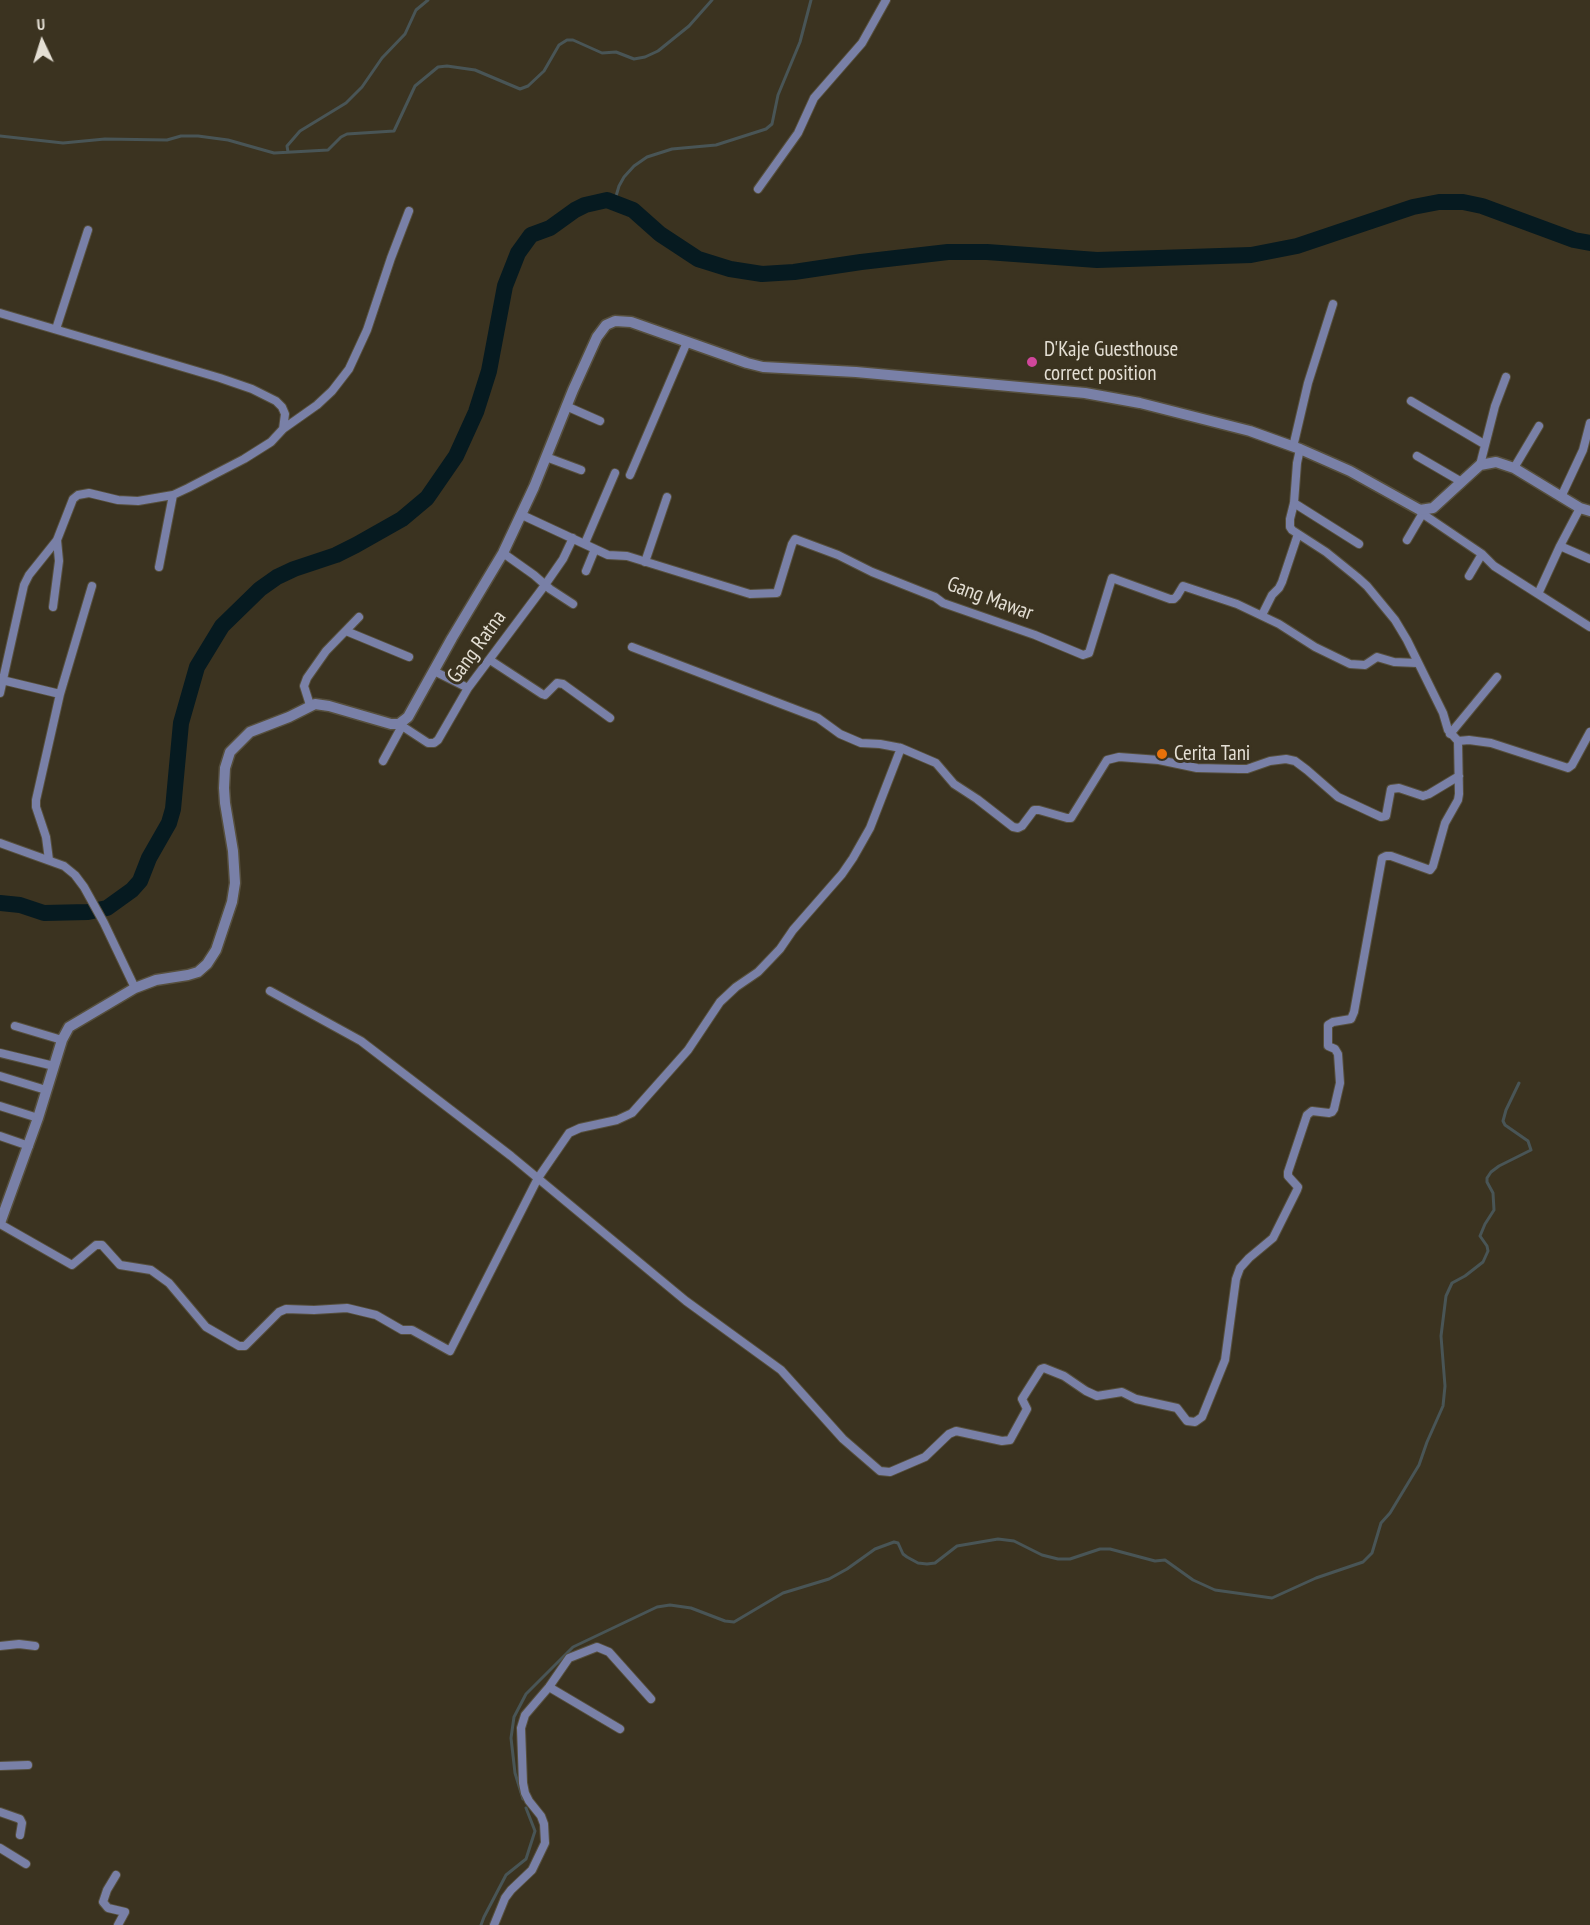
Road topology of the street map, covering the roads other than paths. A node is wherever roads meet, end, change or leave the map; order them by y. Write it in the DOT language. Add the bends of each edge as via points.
graph roads {
  1 [pos="886,0"];
  2 [pos="758,189"];
  3 [pos="410,211"];
  4 [pos="88,230"];
  5 [pos="1333,304"];
  6 [pos="0,313"];
  7 [pos="56,329"];
  8 [pos="687,342"];
  9 [pos="1506,377"];
  10 [pos="1412,401"];
  11 [pos="566,406"];
  12 [pos="600,421"];
  13 [pos="1590,423"];
  14 [pos="1539,426"];
  15 [pos="283,429"];
  16 [pos="1484,444"];
  17 [pos="1297,448"];
  18 [pos="1418,456"];
  19 [pos="546,457"];
  20 [pos="1480,465"];
  21 [pos="1514,468"];
  22 [pos="581,470"];
  23 [pos="615,473"];
  24 [pos="630,475"];
  25 [pos="1460,481"];
  26 [pos="173,495"];
  27 [pos="1561,497"];
  28 [pos="667,498"];
  29 [pos="1294,503"];
  30 [pos="1585,509"];
  31 [pos="1424,512"];
  32 [pos="522,514"];
  33 [pos="1299,534"];
  34 [pos="573,538"];
  35 [pos="57,540"];
  36 [pos="1407,540"];
  37 [pos="585,543"];
  38 [pos="1359,544"];
  39 [pos="1560,546"];
  40 [pos="595,549"];
  41 [pos="503,553"];
  42 [pos="1482,554"];
  43 [pos="1590,559"];
  44 [pos="645,562"];
  45 [pos="159,567"];
  46 [pos="586,571"];
  47 [pos="1469,576"];
  48 [pos="545,585"];
  49 [pos="92,586"];
  50 [pos="1538,594"];
  51 [pos="573,604"];
  52 [pos="53,607"];
  53 [pos="1262,615"];
  54 [pos="359,617"];
  55 [pos="1590,627"];
  56 [pos="346,631"];
  57 [pos="632,647"];
  58 [pos="409,657"];
  59 [pos="490,660"];
  60 [pos="1417,663"];
  61 [pos="434,671"];
  62 [pos="1497,677"];
  63 [pos="2,680"];
  64 [pos="468,688"];
  65 [pos="0,693"];
  66 [pos="60,694"];
  67 [pos="310,705"];
  68 [pos="610,718"];
  69 [pos="401,725"];
  70 [pos="1590,732"];
  71 [pos="1450,734"];
  72 [pos="1458,741"];
  73 [pos="901,748"];
  74 [pos="383,761"];
  75 [pos="1459,776"];
  76 [pos="0,843"];
  77 [pos="49,860"];
  78 [pos="135,987"];
  79 [pos="270,991"];
  80 [pos="15,1026"];
  81 [pos="62,1040"];
  82 [pos="0,1053"];
  83 [pos="54,1066"];
  84 [pos="0,1076"];
  85 [pos="46,1090"];
  86 [pos="0,1106"];
  87 [pos="38,1118"];
  88 [pos="0,1136"];
  89 [pos="29,1146"];
  90 [pos="538,1178"];
  91 [pos="1,1219"];
  92 [pos="0,1646"];
  93 [pos="35,1646"];
  94 [pos="549,1687"];
  95 [pos="651,1699"];
  96 [pos="620,1729"];
  97 [pos="28,1765"];
  98 [pos="0,1766"];
  99 [pos="0,1812"];
  100 [pos="20,1835"];
  101 [pos="0,1848"];
  102 [pos="26,1864"];
  103 [pos="116,1875"];
  104 [pos="118,1925"];
  105 [pos="494,1925"];
  1 -- 2 [label="street" via="862,43 814,98 798,133"];
  3 -- 15 [label="street" via="349,369 317,405"];
  4 -- 7 [label="street"];
  5 -- 17 [label="street" via="1308,383"];
  6 -- 7 [label="street"];
  7 -- 15 [label="street" via="266,395 282,406"];
  8 -- 11 [label="street" via="631,322 606,325"];
  8 -- 17 [label="street" via="763,367 1099,395 1250,431"];
  8 -- 24 [label="street"];
  9 -- 16 [label="street"];
  10 -- 16 [label="street"];
  11 -- 12 [label="street"];
  11 -- 19 [label="street"];
  13 -- 27 [label="street" via="1583,450"];
  14 -- 21 [label="street"];
  15 -- 26 [label="street" via="244,459"];
  16 -- 20 [label="street"];
  17 -- 29 [label="street"];
  17 -- 31 [label="street" via="1350,471"];
  18 -- 25 [label="street"];
  19 -- 22 [label="street"];
  19 -- 32 [label="street"];
  20 -- 21 [label="street" via="1496,462"];
  20 -- 25 [label="street"];
  21 -- 27 [label="street"];
  23 -- 37 [label="street"];
  25 -- 31 [label="street"];
  26 -- 35 [label="street" via="127,501 89,493 78,495 69,504"];
  26 -- 45 [label="street"];
  27 -- 30 [label="street"];
  28 -- 44 [label="street"];
  29 -- 33 [label="street" via="1290,523"];
  29 -- 38 [label="street"];
  30 -- 39 [label="street"];
  31 -- 36 [label="street"];
  31 -- 42 [label="street"];
  32 -- 34 [label="street, Gang Mawar"];
  32 -- 41 [label="street"];
  33 -- 53 [label="street" via="1282,582"];
  33 -- 60 [label="street" via="1367,586 1395,620"];
  34 -- 37 [label="street, Gang Mawar"];
  34 -- 48 [label="street, Gang Ratna"];
  35 -- 52 [label="street" via="59,561"];
  35 -- 63 [label="street" via="24,585"];
  37 -- 40 [label="street, Gang Mawar"];
  39 -- 43 [label="street"];
  39 -- 50 [label="street"];
  40 -- 44 [label="street, Gang Mawar"];
  40 -- 46 [label="street"];
  41 -- 48 [label="street"];
  41 -- 61 [label="street"];
  42 -- 47 [label="street"];
  42 -- 50 [label="street"];
  44 -- 53 [label="street, Gang Mawar" via="750,594 774,594 795,539 943,603 1083,655 1089,653 1112,578 1170,599 1177,596 1181,587 1188,587"];
  48 -- 51 [label="street"];
  48 -- 59 [label="street, Gang Ratna"];
  49 -- 66 [label="street"];
  50 -- 55 [label="street"];
  53 -- 60 [label="street, Gang Mawar" via="1350,664 1365,665 1377,657"];
  54 -- 56 [label="street"];
  56 -- 58 [label="street"];
  56 -- 67 [label="street" via="307,678 304,686"];
  57 -- 73 [label="street" via="818,718 861,743"];
  59 -- 64 [label="street, Gang Ratna"];
  59 -- 68 [label="street" via="542,694 557,683 563,684"];
  60 -- 71 [label="street"];
  61 -- 64 [label="street"];
  61 -- 69 [label="street"];
  62 -- 71 [label="street"];
  63 -- 65 [label="street"];
  63 -- 66 [label="street"];
  64 -- 69 [label="street, Gang Ratna" via="434,743"];
  66 -- 77 [label="street" via="36,807"];
  67 -- 69 [label="street" via="329,706"];
  67 -- 78 [label="street" via="250,732 228,756 224,788 235,883 213,957 194,974"];
  69 -- 74 [label="street"];
  70 -- 72 [label="street" via="1568,768 1491,743"];
  71 -- 72 [label="street"];
  72 -- 75 [label="street"];
  73 -- 75 [label="street" via="936,763 959,787 1018,828 1034,810 1071,818 1107,760 1119,757 1239,770 1286,759 1307,770 1338,797 1382,817 1386,816 1391,789 1423,796"];
  73 -- 90 [label="street" via="870,828 853,858 780,949 720,1002 688,1050 637,1109 617,1120 571,1131"];
  75 -- 90 [label="street" via="1458,800 1445,824 1430,870 1391,856 1382,858 1354,1012 1351,1019 1328,1025 1328,1046 1338,1054 1340,1083 1334,1109 1307,1115 1288,1172 1297,1190 1274,1238 1240,1268 1225,1360 1202,1417 1195,1422 1187,1421 1177,1407 1136,1399 1122,1392 1097,1396 1044,1368 1022,1399 1027,1409 1010,1440 956,1431 925,1457 890,1472 880,1471 843,1439 781,1370 686,1301"];
  76 -- 77 [label="street"];
  77 -- 78 [label="street" via="64,866 84,887"];
  78 -- 81 [label="street" via="74,1024"];
  79 -- 90 [label="street" via="362,1041"];
  80 -- 81 [label="street"];
  81 -- 83 [label="street"];
  82 -- 83 [label="street"];
  83 -- 85 [label="street"];
  84 -- 85 [label="street"];
  85 -- 87 [label="street"];
  86 -- 87 [label="street"];
  87 -- 89 [label="street"];
  88 -- 89 [label="street"];
  89 -- 91 [label="street"];
  90 -- 91 [label="street" via="450,1351 412,1330 402,1330 375,1315 347,1308 286,1309 245,1346 239,1346 206,1327 169,1283 151,1270 120,1265 102,1245 96,1245 72,1265"];
  92 -- 93 [label="street"];
  94 -- 95 [label="street" via="569,1658 597,1647 609,1652"];
  94 -- 96 [label="street"];
  94 -- 105 [label="street" via="525,1715 521,1728 525,1793 544,1824 545,1843 532,1870 505,1898"];
  97 -- 98 [label="street"];
  99 -- 100 [label="street" via="20,1819"];
  101 -- 102 [label="street"];
  103 -- 104 [label="street" via="103,1902 108,1908 125,1912"];
}
